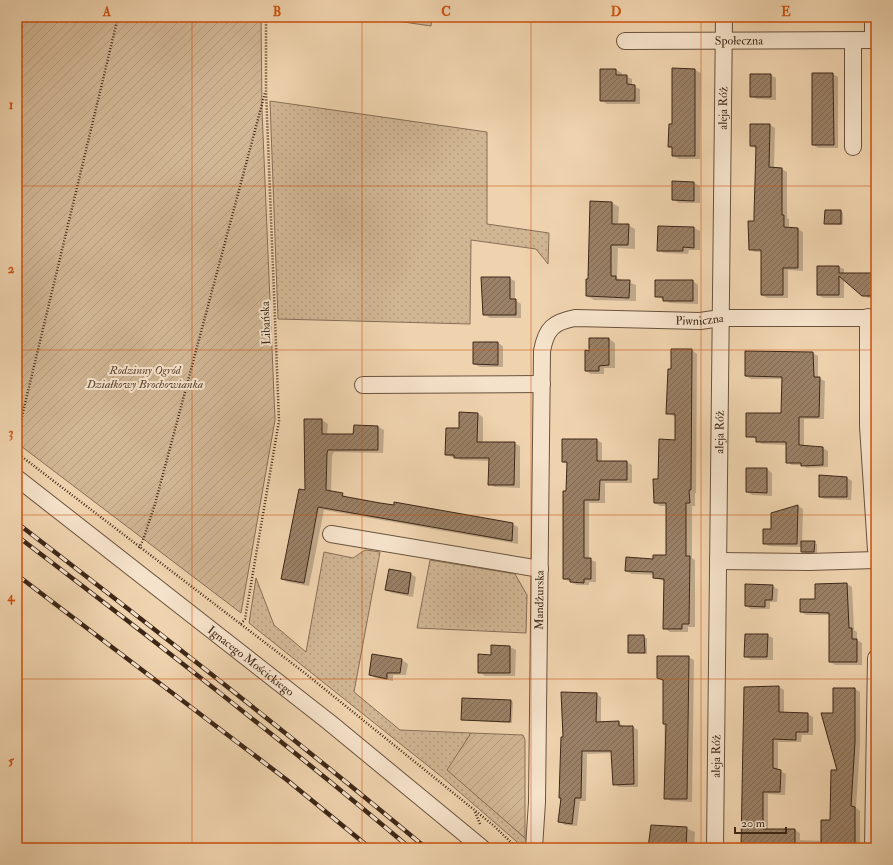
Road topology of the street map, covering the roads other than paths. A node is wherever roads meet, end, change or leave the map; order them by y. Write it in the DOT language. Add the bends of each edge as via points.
graph roads {
  1 [pos="724,17"];
  2 [pos="873,17"];
  3 [pos="875,40"];
  4 [pos="625,41"];
  5 [pos="853,41"];
  6 [pos="724,42"];
  7 [pos="853,147"];
  8 [pos="721,318"];
  9 [pos="872,318"];
  10 [pos="542,351"];
  11 [pos="542,384"];
  12 [pos="363,385"];
  13 [pos="17,478"];
  14 [pos="331,534"];
  15 [pos="876,550"];
  16 [pos="876,560"];
  17 [pos="718,561"];
  18 [pos="540,569"];
  19 [pos="876,658"];
  20 [pos="482,848"];
  21 [pos="534,848"];
  22 [pos="715,848"];
  23 [pos="873,848"];
  1 -- 6 [label="street, aleja Róż"];
  2 -- 3 [label="street"];
  3 -- 5 [label="street, Społeczna"];
  4 -- 6 [label="street, Społeczna"];
  5 -- 6 [label="street, Społeczna"];
  5 -- 7 [label="street"];
  6 -- 8 [label="street, aleja Róż"];
  8 -- 9 [label="street, Piwniczna"];
  8 -- 10 [label="street, Piwniczna" via="700,321 575,318 560,321 550,329 544,338"];
  8 -- 17 [label="street, aleja Róż"];
  9 -- 15 [label="street" via="868,426"];
  10 -- 11 [label="street, Mandżurska"];
  11 -- 12 [label="street"];
  11 -- 18 [label="street, Mandżurska"];
  13 -- 20 [label="street, Ignacego Mościckiego" via="329,722"];
  14 -- 18 [label="street"];
  16 -- 17 [label="street"];
  17 -- 22 [label="street, aleja Róż"];
  18 -- 21 [label="street, Mandżurska" via="537,802"];
  19 -- 23 [label="street"];
}
